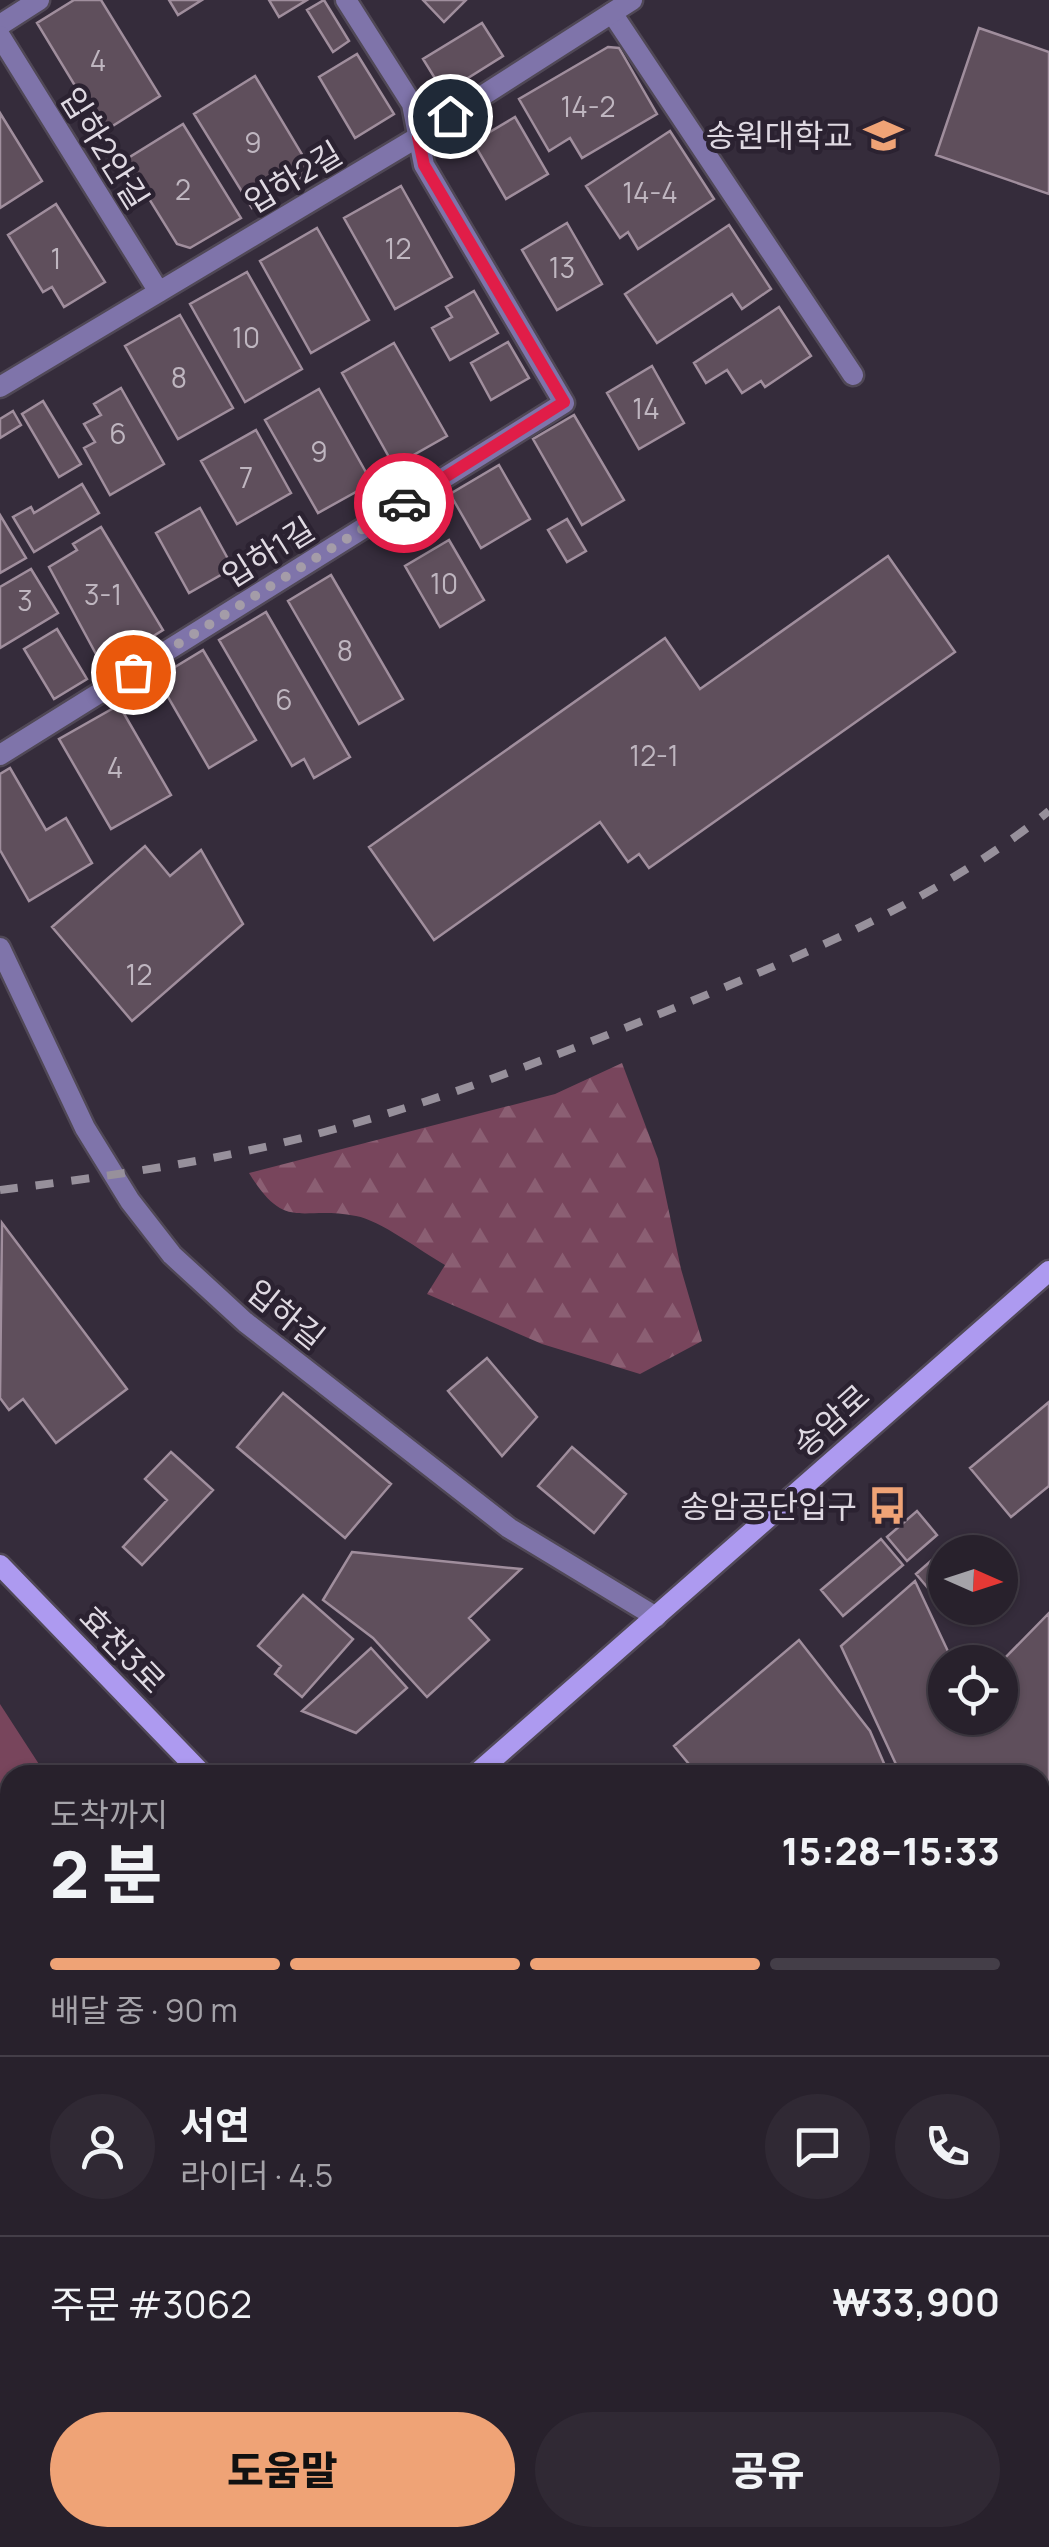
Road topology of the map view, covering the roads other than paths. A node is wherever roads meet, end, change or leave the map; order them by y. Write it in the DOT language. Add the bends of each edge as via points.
graph roads {
  1 [pos="39,0"];
  2 [pos="346,0"];
  3 [pos="632,0"];
  4 [pos="612,13"];
  5 [pos="0,24"];
  6 [pos="0,36"];
  7 [pos="418,137"];
  8 [pos="159,292"];
  9 [pos="853,374"];
  10 [pos="0,387"];
  11 [pos="0,756"];
  12 [pos="0,948"];
  13 [pos="1049,1271"];
  14 [pos="0,1565"];
  15 [pos="656,1617"];
  16 [pos="192,1765"];
  17 [pos="486,1765"];
  1 -- 5 [label="street"];
  2 -- 7 [label="street" via="412,104"];
  3 -- 4 [label="street, 입하2길"];
  4 -- 7 [label="street, 입하2길"];
  4 -- 9 [label="street"];
  6 -- 8 [label="street, 입하2안길"];
  7 -- 8 [label="street, 입하2길"];
  7 -- 11 [label="street, 입하1길" via="424,165 564,402"];
  8 -- 10 [label="street, 입하2길"];
  12 -- 15 [label="street, 입하길" via="84,1128 172,1255 245,1322 509,1528"];
  13 -- 15 [label="main road, 송암로"];
  14 -- 16 [label="main road, 효천3로"];
  15 -- 17 [label="main road, 송암로"];
}
